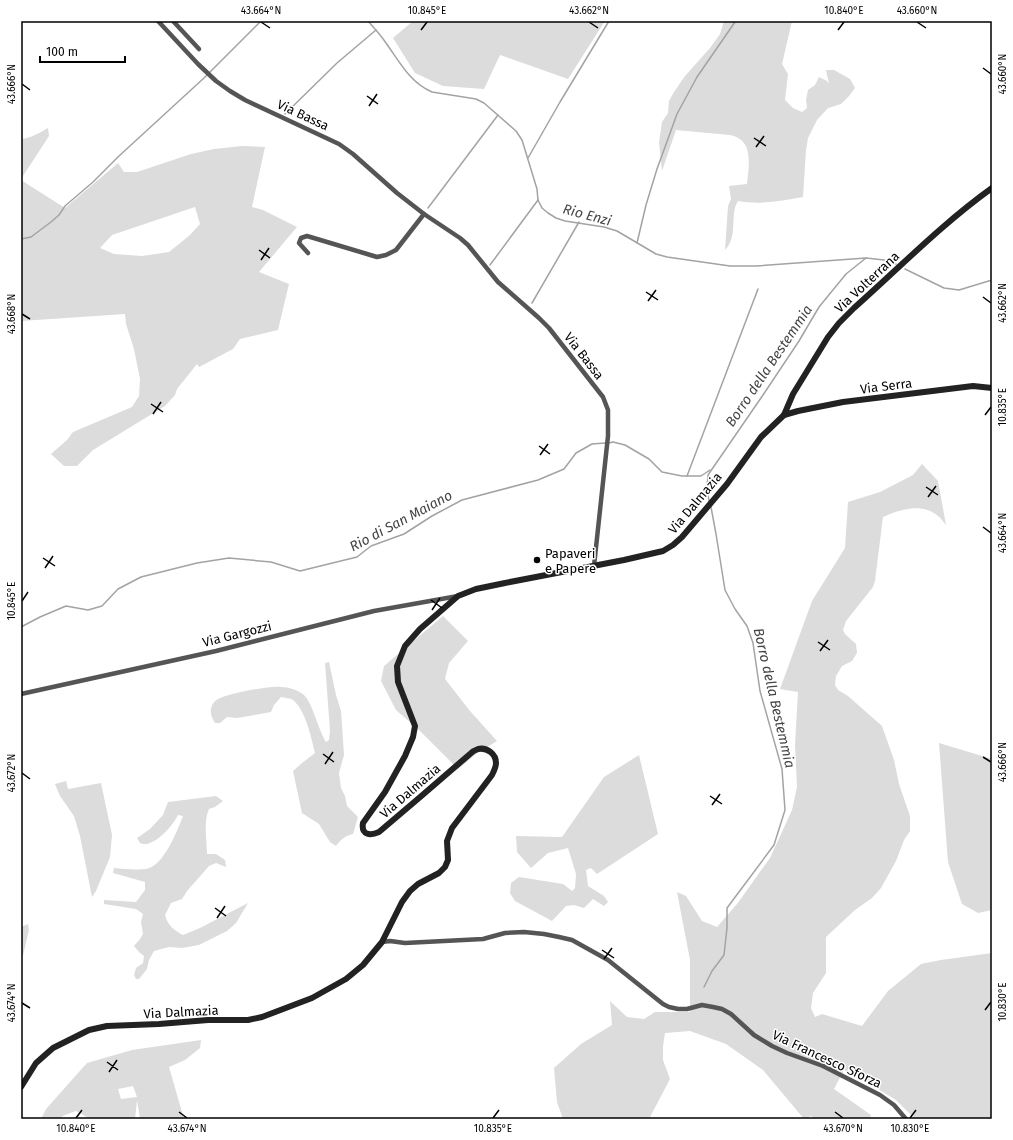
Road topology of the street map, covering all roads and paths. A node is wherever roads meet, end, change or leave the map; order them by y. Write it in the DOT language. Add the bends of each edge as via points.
graph roads {
  1 [pos="158,21"];
  2 [pos="173,21"];
  3 [pos="181,30"];
  4 [pos="173,36"];
  5 [pos="199,49"];
  6 [pos="992,188"];
  7 [pos="424,214"];
  8 [pos="308,253"];
  9 [pos="992,388"];
  10 [pos="784,415"];
  11 [pos="594,566"];
  12 [pos="458,596"];
  13 [pos="21,694"];
  14 [pos="382,942"];
  15 [pos="21,1087"];
  16 [pos="906,1119"];
  1 -- 4 [label="street, Via Bassa"];
  2 -- 3 [label="street"];
  3 -- 4 [label="street"];
  3 -- 5 [label="street"];
  4 -- 7 [label="street, Via Bassa" via="208,74 230,91 339,144"];
  6 -- 10 [label="main road, Via Volterrana" via="951,220 839,323 793,394"];
  7 -- 8 [label="street" via="396,250 386,255 376,257 307,236 301,238 299,243"];
  7 -- 11 [label="street, Via Bassa" via="468,245 498,282 549,328 603,397 608,410 608,436"];
  9 -- 10 [label="main road, Via Serra" via="973,386 843,402"];
  10 -- 11 [label="main road, Via Dalmazia" via="761,437 727,484 673,545 663,551"];
  11 -- 12 [label="main road, Via Dalmazia" via="476,589"];
  12 -- 13 [label="street, Via Gargozzi" via="374,611 216,651"];
  12 -- 14 [label="main road, Via Dalmazia" via="420,629 405,646 397,666 398,682 415,726 413,737 385,792 362,827 370,835 379,832 479,749 492,753 496,766 452,828 447,841 448,860 445,867 410,891"];
  14 -- 15 [label="main road, Via Dalmazia" via="363,965 346,979 312,998 262,1017 248,1020 107,1026 89,1030 53,1048 36,1063"];
  14 -- 16 [label="street, Via Francesco Sforza" via="483,940 505,933 524,932 572,940 608,960 663,1004 678,1009 702,1005 722,1009 772,1046 823,1066 880,1095 894,1105"];
}
